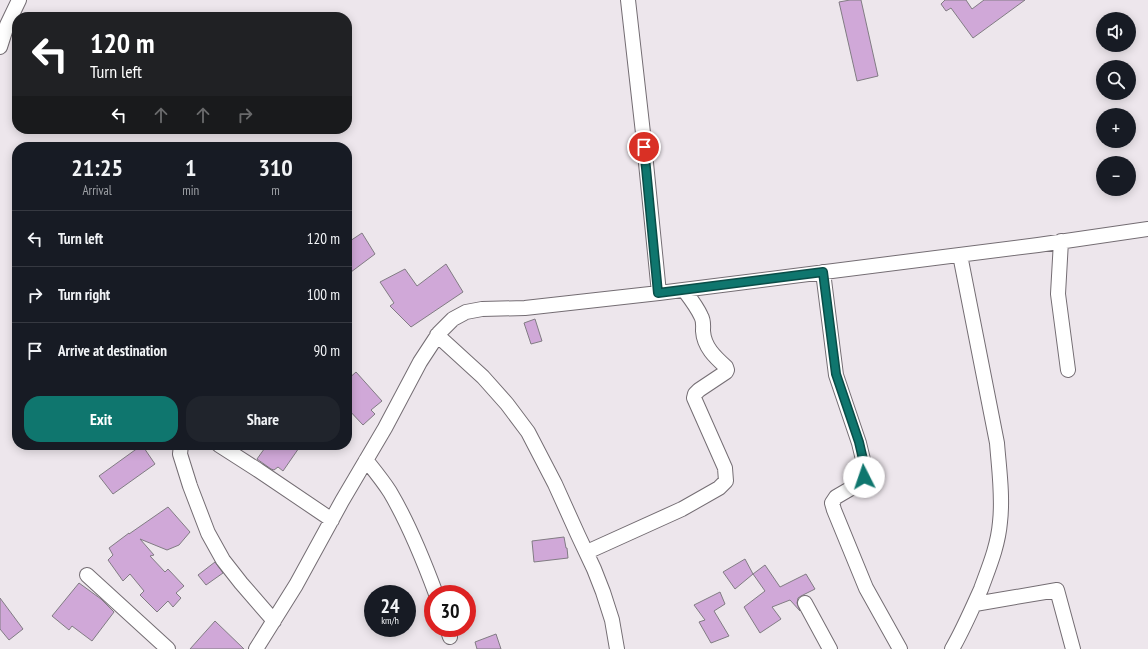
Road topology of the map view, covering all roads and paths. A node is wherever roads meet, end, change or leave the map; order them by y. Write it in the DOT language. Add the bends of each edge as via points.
graph roads {
  1 [pos="19,0"];
  2 [pos="628,0"];
  3 [pos="13,12"];
  4 [pos="12,15"];
  5 [pos="0,47"];
  6 [pos="1148,229"];
  7 [pos="1061,241"];
  8 [pos="960,254"];
  9 [pos="823,272"];
  10 [pos="684,290"];
  11 [pos="658,293"];
  12 [pos="437,336"];
  13 [pos="1068,370"];
  14 [pos="180,450"];
  15 [pos="227,450"];
  16 [pos="366,460"];
  17 [pos="332,520"];
  18 [pos="587,552"];
  19 [pos="87,575"];
  20 [pos="433,585"];
  21 [pos="805,603"];
  22 [pos="975,604"];
  23 [pos="274,621"];
  24 [pos="168,649"];
  25 [pos="256,649"];
  26 [pos="617,649"];
  27 [pos="830,649"];
  28 [pos="900,649"];
  29 [pos="952,649"];
  30 [pos="1073,649"];
  1 -- 3 [label="street"];
  2 -- 11 [label="street"];
  4 -- 5 [label="street"];
  6 -- 7 [label="street"];
  7 -- 8 [label="street"];
  7 -- 13 [label="street" via="1058,294"];
  8 -- 9 [label="street"];
  8 -- 22 [label="street" via="997,443 1000,474 997,545"];
  9 -- 10 [label="street"];
  9 -- 28 [label="street" via="836,374 865,468 864,477 860,482 836,497 832,503 866,588"];
  10 -- 11 [label="street"];
  10 -- 18 [label="street" via="701,315 704,322 703,332 711,352 727,370 699,390 694,398 725,468 726,481 719,488 682,509"];
  11 -- 12 [label="street" via="466,312 453,319"];
  12 -- 16 [label="street"];
  12 -- 18 [label="street" via="483,377 528,432"];
  14 -- 23 [label="street" via="190,486 208,533 223,560"];
  15 -- 17 [label="street"];
  16 -- 17 [label="street"];
  16 -- 20 [label="street" via="390,491 418,547"];
  17 -- 23 [label="street"];
  18 -- 26 [label="street" via="612,620"];
  19 -- 24 [label="street"];
  21 -- 27 [label="street"];
  22 -- 29 [label="street"];
  22 -- 30 [label="street" via="1057,590"];
  23 -- 25 [label="street"];
}
